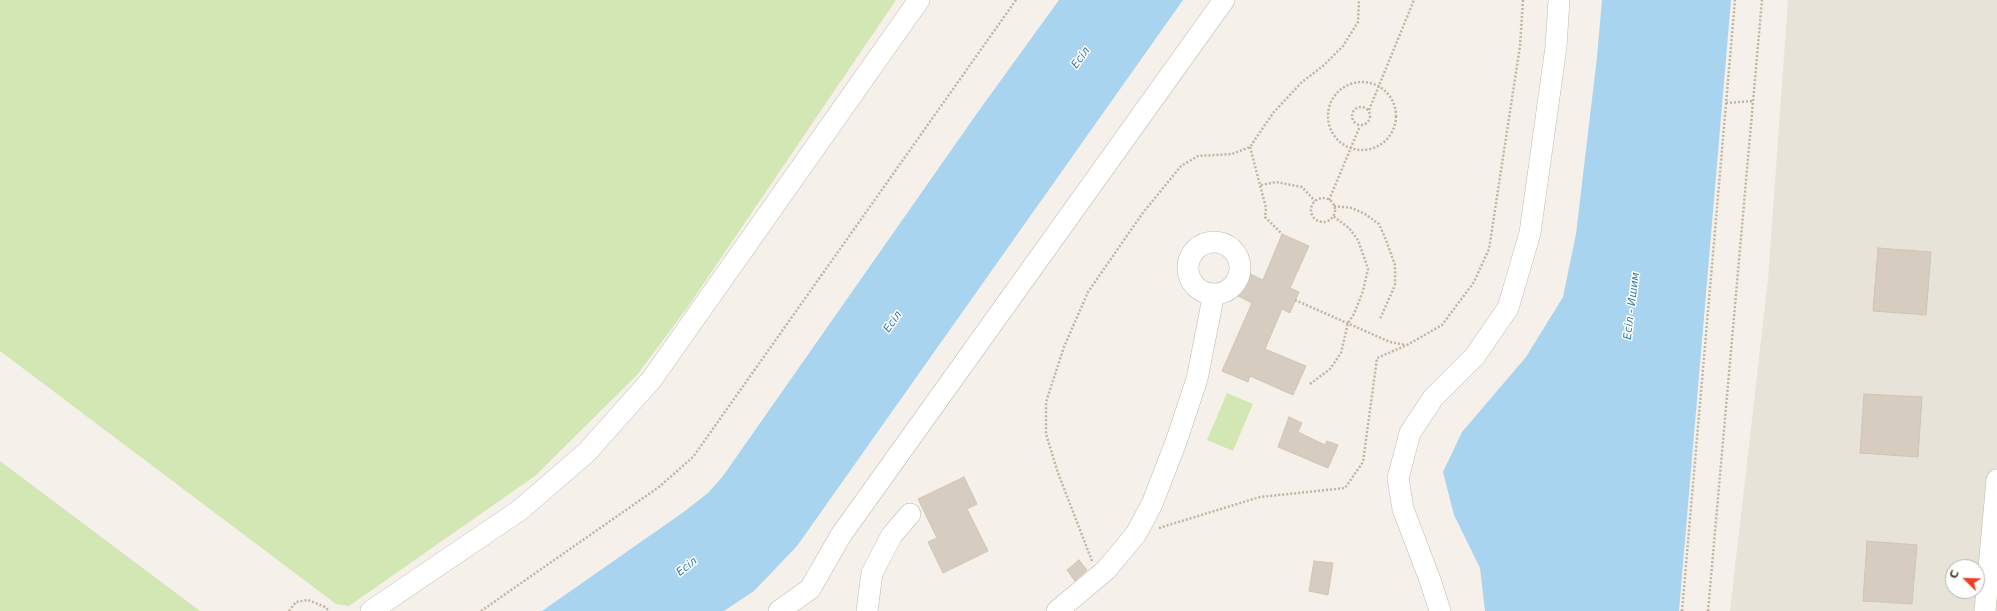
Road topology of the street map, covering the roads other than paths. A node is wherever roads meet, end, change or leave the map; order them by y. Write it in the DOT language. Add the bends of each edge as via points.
graph roads {
  1 [pos="919,0"];
  2 [pos="1224,0"];
  3 [pos="1559,0"];
  4 [pos="1212,295"];
  5 [pos="1997,480"];
  6 [pos="910,514"];
  7 [pos="371,611"];
  8 [pos="779,611"];
  9 [pos="867,611"];
  10 [pos="1057,611"];
  11 [pos="1440,611"];
  12 [pos="1985,611"];
  1 -- 7 [label="street" via="652,379 587,452 520,510"];
  2 -- 8 [label="street" via="841,535 810,590"];
  3 -- 11 [label="street" via="1556,47 1530,233 1508,308 1475,356 1433,398 1410,434 1398,478 1403,509"];
  4 -- 10 [label="street" via="1197,379 1152,504 1136,534 1106,570"];
  5 -- 12 [label="street"];
  6 -- 9 [label="street" via="892,536 872,573"];
}
